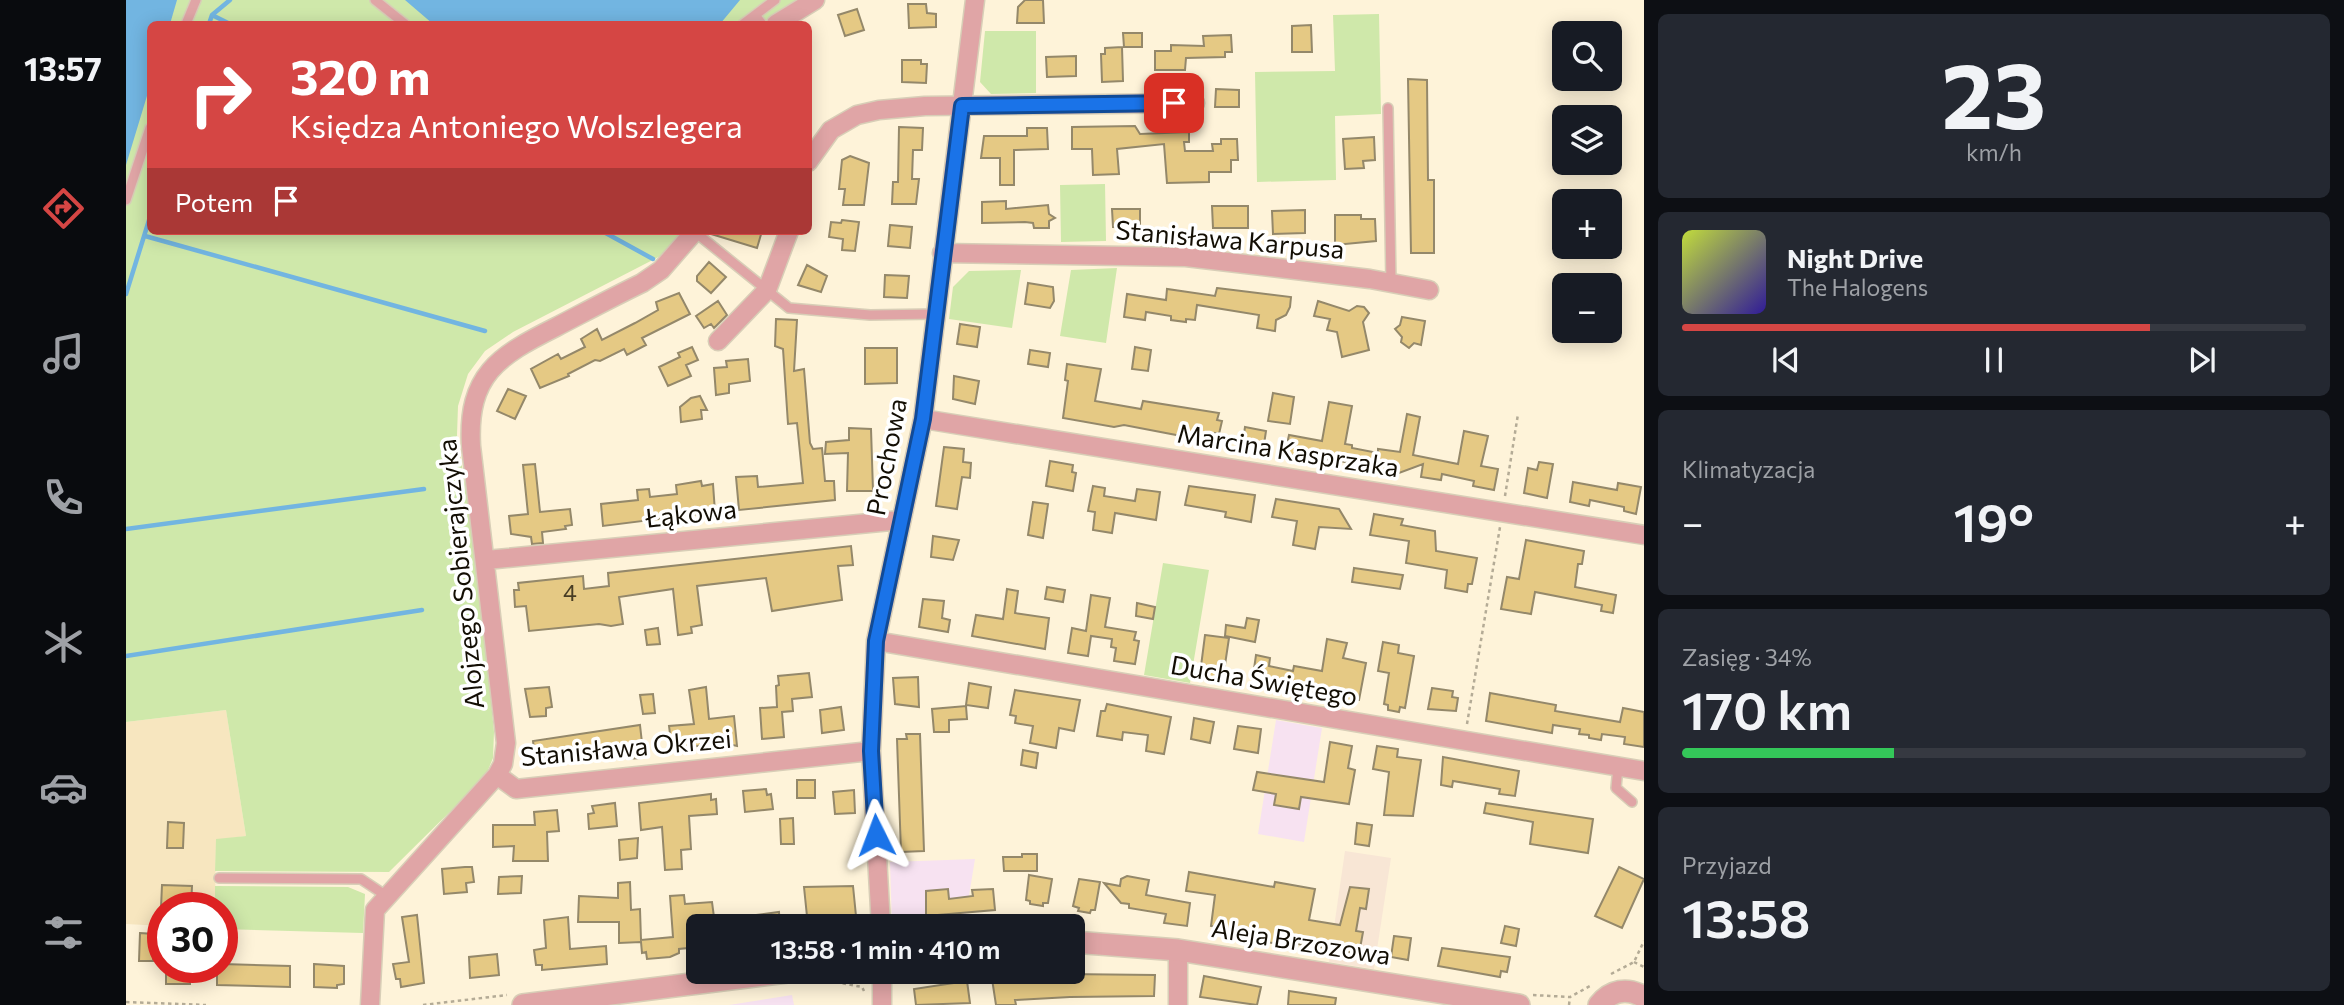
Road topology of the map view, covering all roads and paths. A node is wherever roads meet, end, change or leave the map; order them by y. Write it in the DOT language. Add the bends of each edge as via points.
graph roads {
  1 [pos="196,0"];
  2 [pos="375,0"];
  3 [pos="775,0"];
  4 [pos="815,0"];
  5 [pos="975,0"];
  6 [pos="755,15"];
  7 [pos="187,21"];
  8 [pos="401,21"];
  9 [pos="747,21"];
  10 [pos="760,21"];
  11 [pos="781,21"];
  12 [pos="1195,103"];
  13 [pos="962,106"];
  14 [pos="1388,108"];
  15 [pos="147,137"];
  16 [pos="812,156"];
  17 [pos="126,200"];
  18 [pos="692,235"];
  19 [pos="699,235"];
  20 [pos="788,235"];
  21 [pos="942,253"];
  22 [pos="1391,283"];
  23 [pos="767,290"];
  24 [pos="1429,290"];
  25 [pos="936,314"];
  26 [pos="718,341"];
  27 [pos="1518,414"];
  28 [pos="923,419"];
  29 [pos="1502,513"];
  30 [pos="901,520"];
  31 [pos="1644,535"];
  32 [pos="486,560"];
  33 [pos="876,641"];
  34 [pos="1464,741"];
  35 [pos="871,751"];
  36 [pos="1618,766"];
  37 [pos="1644,771"];
  38 [pos="497,775"];
  39 [pos="1632,802"];
  40 [pos="219,878"];
  41 [pos="385,895"];
  42 [pos="880,914"];
  43 [pos="1644,941"];
  44 [pos="1085,943"];
  45 [pos="1178,950"];
  46 [pos="1644,967"];
  47 [pos="691,984"];
  48 [pos="882,984"];
  49 [pos="1642,990"];
  50 [pos="1570,997"];
  51 [pos="126,1002"];
  52 [pos="206,1005"];
  53 [pos="370,1005"];
  54 [pos="523,1005"];
  55 [pos="882,1005"];
  56 [pos="1178,1005"];
  57 [pos="1519,1005"];
  58 [pos="1569,1005"];
  59 [pos="1599,1005"];
  1 -- 7 [label="lane"];
  2 -- 8 [label="lane"];
  3 -- 6 [label="lane"];
  4 -- 11 [label="street"];
  5 -- 13 [label="street, Prochowa"];
  6 -- 9 [label="lane"];
  6 -- 10 [label="lane"];
  12 -- 13 [label="street"];
  13 -- 16 [label="street" via="857,115 831,130"];
  13 -- 21 [label="street, Prochowa"];
  14 -- 22 [label="lane"];
  15 -- 17 [label="lane"];
  18 -- 32 [label="street, Alojzego Sobierajczyka" via="661,271 502,356 486,375 477,391 470,425"];
  19 -- 23 [label="lane"];
  20 -- 23 [label="street"];
  21 -- 22 [label="street, Stanisława Karpusa" via="1186,257"];
  21 -- 25 [label="street, Prochowa"];
  22 -- 24 [label="street, Stanisława Karpusa"];
  23 -- 25 [label="lane" via="789,308 870,315"];
  23 -- 26 [label="street"];
  25 -- 28 [label="street, Prochowa"];
  27 -- 29 [label="path"];
  28 -- 29 [label="street, Marcina Kasprzaka"];
  28 -- 30 [label="street, Prochowa"];
  29 -- 31 [label="street, Marcina Kasprzaka"];
  29 -- 34 [label="path"];
  30 -- 32 [label="street, Łąkowa"];
  30 -- 33 [label="street, Prochowa"];
  32 -- 38 [label="street, Alojzego Sobierajczyka" via="506,743"];
  33 -- 34 [label="street, Ducha Świętego"];
  33 -- 35 [label="street, Prochowa"];
  34 -- 36 [label="street, Ducha Świętego"];
  35 -- 38 [label="street, Stanisława Okrzei" via="516,789"];
  35 -- 42 [label="street, Prochowa"];
  36 -- 37 [label="street, Ducha Świętego"];
  36 -- 39 [label="lane" via="1616,788"];
  38 -- 41 [label="street, Stanisława Okrzei"];
  40 -- 41 [label="lane" via="361,879"];
  41 -- 53 [label="street, Stanisława Okrzei" via="375,909"];
  43 -- 46 [label="path" via="1634,962"];
  44 -- 45 [label="street, Aleja Brzozowa"];
  45 -- 56 [label="street"];
  45 -- 57 [label="street, Aleja Brzozowa"];
  47 -- 54 [label="street"];
  48 -- 55 [label="street"];
  49 -- 59 [label="street" via="1619,991"];
  50 -- 58 [label="path"];
  51 -- 52 [label="path"];
}
